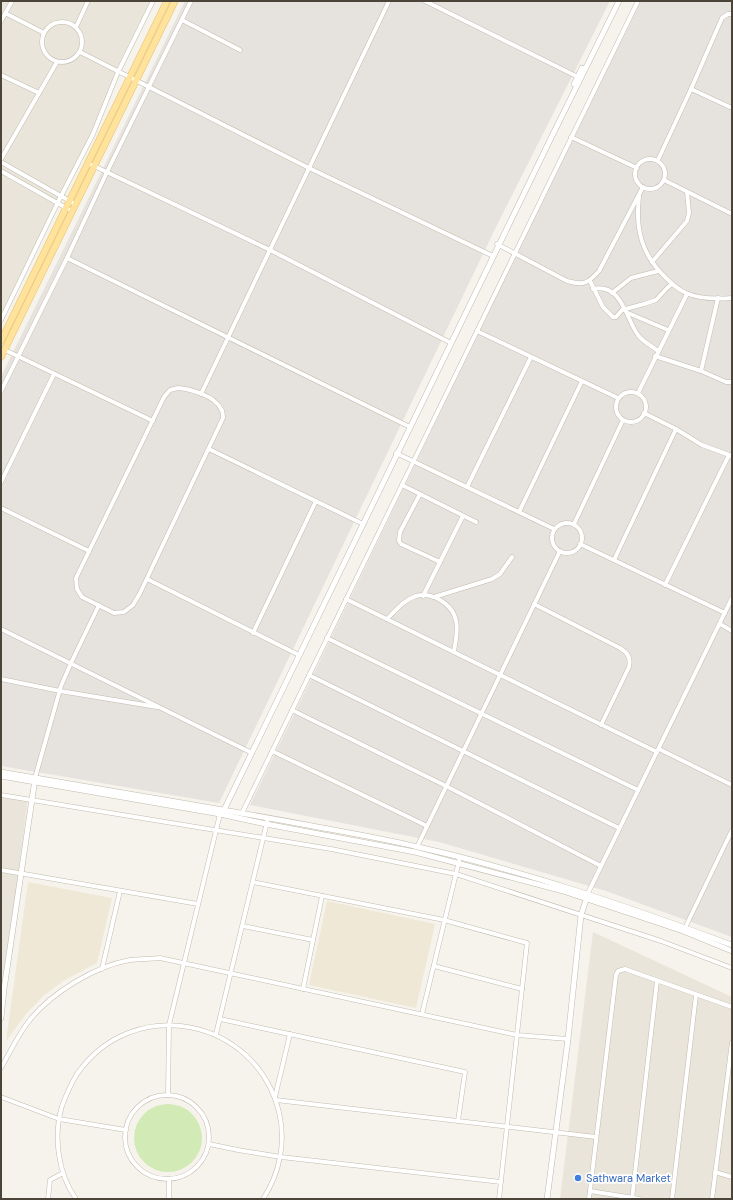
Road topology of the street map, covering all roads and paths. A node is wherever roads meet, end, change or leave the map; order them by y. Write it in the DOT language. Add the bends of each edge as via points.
graph roads {
  1 [pos="12,1"];
  2 [pos="88,1"];
  3 [pos="153,1"];
  4 [pos="167,1"];
  5 [pos="175,1"];
  6 [pos="191,1"];
  7 [pos="389,1"];
  8 [pos="425,1"];
  9 [pos="616,1"];
  10 [pos="619,1"];
  11 [pos="638,1"];
  12 [pos="5,13"];
  13 [pos="732,14"];
  14 [pos="1,20"];
  15 [pos="182,20"];
  16 [pos="76,27"];
  17 [pos="44,33"];
  18 [pos="240,50"];
  19 [pos="80,52"];
  20 [pos="57,62"];
  21 [pos="118,72"];
  22 [pos="1,75"];
  23 [pos="130,78"];
  24 [pos="579,78"];
  25 [pos="136,81"];
  26 [pos="148,88"];
  27 [pos="692,89"];
  28 [pos="39,94"];
  29 [pos="732,108"];
  30 [pos="571,137"];
  31 [pos="658,160"];
  32 [pos="1,161"];
  33 [pos="91,164"];
  34 [pos="309,168"];
  35 [pos="637,168"];
  36 [pos="1,171"];
  37 [pos="107,172"];
  38 [pos="664,180"];
  39 [pos="643,187"];
  40 [pos="687,192"];
  41 [pos="639,195"];
  42 [pos="62,196"];
  43 [pos="58,202"];
  44 [pos="73,202"];
  45 [pos="69,209"];
  46 [pos="732,214"];
  47 [pos="498,245"];
  48 [pos="270,250"];
  49 [pos="515,253"];
  50 [pos="492,256"];
  51 [pos="67,258"];
  52 [pos="652,262"];
  53 [pos="658,271"];
  54 [pos="590,281"];
  55 [pos="672,284"];
  56 [pos="593,289"];
  57 [pos="612,293"];
  58 [pos="687,294"];
  59 [pos="718,298"];
  60 [pos="732,298"];
  61 [pos="627,311"];
  62 [pos="1,320"];
  63 [pos="668,330"];
  64 [pos="477,331"];
  65 [pos="228,338"];
  66 [pos="1,341"];
  67 [pos="450,343"];
  68 [pos="5,350"];
  69 [pos="658,351"];
  70 [pos="656,356"];
  71 [pos="1,357"];
  72 [pos="18,357"];
  73 [pos="531,357"];
  74 [pos="701,371"];
  75 [pos="54,374"];
  76 [pos="582,381"];
  77 [pos="732,382"];
  78 [pos="1,391"];
  79 [pos="201,394"];
  80 [pos="638,394"];
  81 [pos="618,398"];
  82 [pos="644,413"];
  83 [pos="623,420"];
  84 [pos="153,421"];
  85 [pos="409,427"];
  86 [pos="676,429"];
  87 [pos="209,449"];
  88 [pos="396,453"];
  89 [pos="731,456"];
  90 [pos="413,462"];
  91 [pos="1,482"];
  92 [pos="402,485"];
  93 [pos="467,487"];
  94 [pos="420,494"];
  95 [pos="316,501"];
  96 [pos="1,508"];
  97 [pos="519,512"];
  98 [pos="463,516"];
  99 [pos="476,522"];
  100 [pos="362,523"];
  101 [pos="574,524"];
  102 [pos="554,529"];
  103 [pos="580,544"];
  104 [pos="89,551"];
  105 [pos="560,551"];
  106 [pos="512,557"];
  107 [pos="614,560"];
  108 [pos="440,562"];
  109 [pos="147,579"];
  110 [pos="665,585"];
  111 [pos="423,596"];
  112 [pos="434,597"];
  113 [pos="732,598"];
  114 [pos="346,599"];
  115 [pos="534,604"];
  116 [pos="99,605"];
  117 [pos="725,613"];
  118 [pos="387,619"];
  119 [pos="720,624"];
  120 [pos="1,629"];
  121 [pos="732,630"];
  122 [pos="253,633"];
  123 [pos="327,638"];
  124 [pos="454,652"];
  125 [pos="298,655"];
  126 [pos="71,663"];
  127 [pos="500,674"];
  128 [pos="309,675"];
  129 [pos="1,679"];
  130 [pos="60,691"];
  131 [pos="161,708"];
  132 [pos="292,710"];
  133 [pos="481,714"];
  134 [pos="601,725"];
  135 [pos="272,751"];
  136 [pos="463,751"];
  137 [pos="658,751"];
  138 [pos="251,752"];
  139 [pos="1,772"];
  140 [pos="1,776"];
  141 [pos="35,780"];
  142 [pos="732,785"];
  143 [pos="446,786"];
  144 [pos="638,790"];
  145 [pos="1,794"];
  146 [pos="32,800"];
  147 [pos="222,813"];
  148 [pos="242,813"];
  149 [pos="268,818"];
  150 [pos="266,824"];
  151 [pos="427,826"];
  152 [pos="619,828"];
  153 [pos="215,830"];
  154 [pos="732,830"];
  155 [pos="264,838"];
  156 [pos="417,846"];
  157 [pos="460,857"];
  158 [pos="458,863"];
  159 [pos="601,866"];
  160 [pos="1,870"];
  161 [pos="21,873"];
  162 [pos="456,874"];
  163 [pos="253,882"];
  164 [pos="120,890"];
  165 [pos="322,896"];
  166 [pos="587,897"];
  167 [pos="198,904"];
  168 [pos="581,915"];
  169 [pos="444,920"];
  170 [pos="242,926"];
  171 [pos="685,928"];
  172 [pos="313,940"];
  173 [pos="732,945"];
  174 [pos="732,951"];
  175 [pos="184,963"];
  176 [pos="434,966"];
  177 [pos="732,968"];
  178 [pos="102,969"];
  179 [pos="231,973"];
  180 [pos="657,981"];
  181 [pos="303,988"];
  182 [pos="522,989"];
  183 [pos="696,995"];
  184 [pos="732,1008"];
  185 [pos="422,1014"];
  186 [pos="1,1018"];
  187 [pos="220,1019"];
  188 [pos="169,1025"];
  189 [pos="216,1034"];
  190 [pos="290,1034"];
  191 [pos="517,1035"];
  192 [pos="568,1039"];
  193 [pos="732,1042"];
  194 [pos="1,1068"];
  195 [pos="168,1095"];
  196 [pos="1,1097"];
  197 [pos="275,1098"];
  198 [pos="59,1118"];
  199 [pos="458,1121"];
  200 [pos="507,1127"];
  201 [pos="126,1130"];
  202 [pos="555,1132"];
  203 [pos="596,1137"];
  204 [pos="209,1144"];
  205 [pos="281,1157"];
  206 [pos="716,1172"];
  207 [pos="63,1173"];
  208 [pos="732,1177"];
  209 [pos="169,1179"];
  210 [pos="501,1182"];
  211 [pos="590,1191"];
  212 [pos="632,1198"];
  213 [pos="48,1199"];
  214 [pos="76,1199"];
  215 [pos="169,1199"];
  216 [pos="263,1199"];
  217 [pos="499,1199"];
  218 [pos="547,1199"];
  219 [pos="589,1199"];
  220 [pos="640,1199"];
  221 [pos="672,1199"];
  222 [pos="712,1199"];
  1 -- 12 [label="street"];
  2 -- 16 [label="street"];
  3 -- 21 [label="street"];
  4 -- 23 [label="main road"];
  5 -- 25 [label="main road"];
  6 -- 15 [label="street"];
  7 -- 34 [label="street"];
  8 -- 24 [label="street"];
  9 -- 24 [label="street"];
  10 -- 24 [label="street"];
  11 -- 30 [label="street"];
  12 -- 14 [label="street"];
  12 -- 17 [label="street"];
  13 -- 27 [label="street" via="722,18"];
  15 -- 18 [label="street"];
  15 -- 26 [label="street"];
  16 -- 17 [label="street" via="68,22 60,22 52,24"];
  16 -- 19 [label="street" via="82,40"];
  17 -- 20 [label="street" via="44,52"];
  19 -- 20 [label="street" via="72,60"];
  19 -- 21 [label="street"];
  20 -- 28 [label="street"];
  21 -- 23 [label="street"];
  21 -- 42 [label="street" via="93,134"];
  22 -- 28 [label="street"];
  23 -- 25 [label="street"];
  23 -- 33 [label="main road"];
  24 -- 47 [label="street"];
  25 -- 26 [label="street"];
  25 -- 33 [label="main road"];
  26 -- 34 [label="street"];
  26 -- 37 [label="street"];
  27 -- 29 [label="street"];
  27 -- 31 [label="street"];
  28 -- 32 [label="street"];
  30 -- 35 [label="street"];
  30 -- 49 [label="street"];
  31 -- 35 [label="street" via="646,159"];
  31 -- 38 [label="street" via="665,170"];
  32 -- 42 [label="street"];
  33 -- 37 [label="street"];
  33 -- 44 [label="main road"];
  34 -- 48 [label="street"];
  34 -- 50 [label="street"];
  35 -- 39 [label="street" via="636,177"];
  36 -- 43 [label="street"];
  37 -- 48 [label="street"];
  37 -- 51 [label="street"];
  38 -- 39 [label="street" via="654,188"];
  38 -- 40 [label="street"];
  39 -- 41 [label="street"];
  40 -- 46 [label="street"];
  40 -- 52 [label="street" via="687,221"];
  41 -- 52 [label="street" via="637,223 648,258"];
  41 -- 54 [label="street" via="599,271"];
  42 -- 43 [label="street"];
  42 -- 44 [label="street"];
  43 -- 45 [label="street"];
  43 -- 62 [label="street"];
  44 -- 45 [label="main road"];
  45 -- 66 [label="main road"];
  45 -- 68 [label="main road"];
  47 -- 49 [label="street"];
  47 -- 50 [label="street"];
  48 -- 65 [label="street"];
  48 -- 67 [label="street"];
  49 -- 54 [label="street" via="567,281 580,284"];
  49 -- 64 [label="street"];
  50 -- 67 [label="street"];
  51 -- 65 [label="street"];
  51 -- 72 [label="street"];
  52 -- 53 [label="street"];
  53 -- 55 [label="street"];
  53 -- 57 [label="street" via="631,278"];
  54 -- 56 [label="street"];
  55 -- 58 [label="street"];
  55 -- 61 [label="street" via="656,300"];
  56 -- 57 [label="street" via="602,288"];
  56 -- 61 [label="street" via="611,317 616,317 622,310"];
  57 -- 61 [label="street"];
  58 -- 59 [label="street"];
  58 -- 63 [label="street"];
  59 -- 60 [label="street"];
  59 -- 74 [label="street"];
  61 -- 63 [label="street"];
  61 -- 69 [label="street" via="640,338"];
  63 -- 69 [label="street"];
  64 -- 73 [label="street"];
  64 -- 90 [label="street"];
  65 -- 79 [label="street"];
  65 -- 85 [label="street"];
  67 -- 85 [label="street"];
  68 -- 71 [label="main road"];
  68 -- 72 [label="street"];
  69 -- 70 [label="street"];
  70 -- 74 [label="street"];
  70 -- 80 [label="street"];
  72 -- 75 [label="street"];
  72 -- 78 [label="street"];
  73 -- 76 [label="street"];
  73 -- 93 [label="street"];
  74 -- 77 [label="street" via="726,382"];
  75 -- 84 [label="street"];
  75 -- 91 [label="street"];
  76 -- 81 [label="street"];
  76 -- 97 [label="street"];
  79 -- 84 [label="street" via="189,388 170,390"];
  79 -- 87 [label="street" via="215,401 222,409 223,418"];
  80 -- 81 [label="street" via="626,392"];
  80 -- 82 [label="street" via="645,403"];
  81 -- 83 [label="street" via="616,410"];
  82 -- 83 [label="street" via="634,422"];
  82 -- 86 [label="street"];
  83 -- 101 [label="street"];
  84 -- 104 [label="street"];
  85 -- 88 [label="street"];
  86 -- 89 [label="street" via="702,445"];
  86 -- 107 [label="street"];
  87 -- 95 [label="street"];
  87 -- 109 [label="street"];
  88 -- 90 [label="street"];
  88 -- 100 [label="street"];
  89 -- 110 [label="street"];
  90 -- 92 [label="street"];
  90 -- 93 [label="street"];
  92 -- 94 [label="street"];
  92 -- 114 [label="street"];
  93 -- 97 [label="street"];
  94 -- 98 [label="street"];
  94 -- 108 [label="street" via="400,532 399,541"];
  95 -- 100 [label="street"];
  95 -- 122 [label="street"];
  96 -- 104 [label="street"];
  97 -- 102 [label="street"];
  98 -- 99 [label="street"];
  98 -- 108 [label="street"];
  100 -- 125 [label="street"];
  101 -- 102 [label="street" via="563,523"];
  101 -- 103 [label="street" via="582,534"];
  102 -- 105 [label="street" via="552,541"];
  103 -- 105 [label="street" via="576,550"];
  103 -- 107 [label="street"];
  104 -- 116 [label="street" via="76,578 78,589 82,597"];
  105 -- 115 [label="street"];
  106 -- 112 [label="street" via="500,574 492,580"];
  107 -- 110 [label="street"];
  108 -- 111 [label="street"];
  109 -- 116 [label="street" via="133,605 124,612 114,613"];
  109 -- 122 [label="street"];
  110 -- 117 [label="street"];
  111 -- 112 [label="street"];
  111 -- 118 [label="street" via="416,596 403,603"];
  112 -- 124 [label="street" via="447,604 454,615 458,634"];
  113 -- 117 [label="street"];
  114 -- 118 [label="street"];
  114 -- 123 [label="street"];
  115 -- 127 [label="street"];
  115 -- 134 [label="street" via="620,648 629,656 629,667"];
  116 -- 126 [label="street"];
  117 -- 119 [label="street"];
  118 -- 124 [label="street"];
  119 -- 121 [label="street"];
  119 -- 137 [label="street"];
  120 -- 126 [label="street"];
  122 -- 125 [label="street"];
  123 -- 128 [label="street"];
  123 -- 133 [label="street"];
  124 -- 127 [label="street"];
  125 -- 138 [label="street"];
  126 -- 130 [label="street"];
  126 -- 131 [label="street"];
  127 -- 133 [label="street"];
  127 -- 134 [label="street"];
  128 -- 132 [label="street"];
  128 -- 136 [label="street"];
  129 -- 130 [label="street"];
  130 -- 131 [label="street"];
  130 -- 141 [label="street"];
  131 -- 138 [label="street"];
  132 -- 135 [label="street"];
  132 -- 143 [label="street"];
  133 -- 136 [label="street"];
  133 -- 144 [label="street"];
  134 -- 137 [label="street"];
  135 -- 148 [label="street"];
  135 -- 151 [label="street"];
  136 -- 143 [label="street"];
  136 -- 152 [label="street"];
  137 -- 142 [label="street"];
  137 -- 144 [label="street"];
  138 -- 147 [label="street"];
  139 -- 141 [label="street"];
  140 -- 141 [label="street"];
  141 -- 146 [label="street"];
  141 -- 147 [label="street"];
  143 -- 151 [label="street"];
  143 -- 159 [label="street"];
  144 -- 152 [label="street"];
  145 -- 146 [label="street"];
  146 -- 153 [label="street"];
  146 -- 161 [label="street"];
  147 -- 148 [label="street"];
  147 -- 150 [label="street"];
  147 -- 153 [label="street"];
  148 -- 149 [label="street"];
  149 -- 150 [label="street"];
  149 -- 156 [label="street"];
  150 -- 155 [label="street"];
  150 -- 158 [label="street" via="415,852"];
  151 -- 156 [label="street"];
  152 -- 159 [label="street"];
  153 -- 155 [label="street"];
  153 -- 167 [label="street"];
  154 -- 171 [label="street"];
  155 -- 162 [label="street"];
  155 -- 163 [label="street"];
  156 -- 157 [label="street"];
  157 -- 158 [label="street"];
  157 -- 166 [label="street"];
  158 -- 162 [label="street"];
  158 -- 166 [label="street"];
  159 -- 166 [label="street"];
  160 -- 161 [label="street"];
  161 -- 164 [label="street"];
  161 -- 186 [label="street"];
  162 -- 168 [label="street"];
  162 -- 169 [label="street"];
  163 -- 165 [label="street"];
  163 -- 170 [label="street"];
  164 -- 167 [label="street"];
  164 -- 178 [label="street"];
  165 -- 169 [label="street"];
  165 -- 172 [label="street"];
  166 -- 168 [label="street"];
  166 -- 171 [label="street"];
  166 -- 174 [label="street"];
  167 -- 175 [label="street"];
  168 -- 177 [label="street"];
  168 -- 192 [label="street"];
  169 -- 176 [label="street"];
  169 -- 182 [label="street" via="527,943"];
  170 -- 172 [label="street"];
  170 -- 179 [label="street"];
  171 -- 173 [label="street"];
  172 -- 181 [label="street"];
  175 -- 178 [label="street" via="160,958 130,960"];
  175 -- 179 [label="street"];
  175 -- 188 [label="street"];
  176 -- 182 [label="street"];
  176 -- 185 [label="street"];
  178 -- 194 [label="street" via="44,1005 29,1021"];
  179 -- 181 [label="street"];
  179 -- 187 [label="street"];
  180 -- 183 [label="street"];
  180 -- 203 [label="street" via="625,969 618,971 616,975"];
  180 -- 212 [label="street"];
  181 -- 185 [label="street"];
  182 -- 191 [label="street"];
  183 -- 184 [label="street"];
  183 -- 221 [label="street"];
  185 -- 191 [label="street"];
  187 -- 189 [label="street"];
  187 -- 190 [label="street"];
  188 -- 189 [label="street" via="194,1027"];
  188 -- 195 [label="street"];
  188 -- 198 [label="street" via="151,1026 128,1033 94,1054 78,1073 67,1092"];
  189 -- 197 [label="street" via="253,1061 265,1077"];
  190 -- 197 [label="street"];
  190 -- 199 [label="street" via="464,1072"];
  191 -- 192 [label="street"];
  191 -- 200 [label="street"];
  192 -- 202 [label="street"];
  193 -- 206 [label="street"];
  195 -- 201 [label="street" via="157,1096 142,1103 132,1115"];
  195 -- 204 [label="street" via="189,1101 201,1112 208,1126"];
  196 -- 198 [label="street"];
  197 -- 199 [label="street"];
  197 -- 205 [label="street" via="281,1122"];
  198 -- 201 [label="street"];
  198 -- 207 [label="street" via="58,1155"];
  199 -- 200 [label="street"];
  200 -- 202 [label="street"];
  200 -- 210 [label="street"];
  201 -- 209 [label="street" via="126,1146 134,1162 146,1174"];
  202 -- 203 [label="street"];
  202 -- 218 [label="street"];
  203 -- 211 [label="street"];
  204 -- 205 [label="street"];
  204 -- 209 [label="street" via="203,1159 195,1168 186,1174"];
  205 -- 210 [label="street"];
  205 -- 216 [label="street" via="270,1189"];
  206 -- 208 [label="street"];
  206 -- 222 [label="street"];
  207 -- 213 [label="street" via="50,1180"];
  207 -- 214 [label="street"];
  209 -- 215 [label="street"];
  210 -- 217 [label="street"];
  211 -- 212 [label="street"];
  211 -- 219 [label="street"];
  212 -- 220 [label="street"];
}
